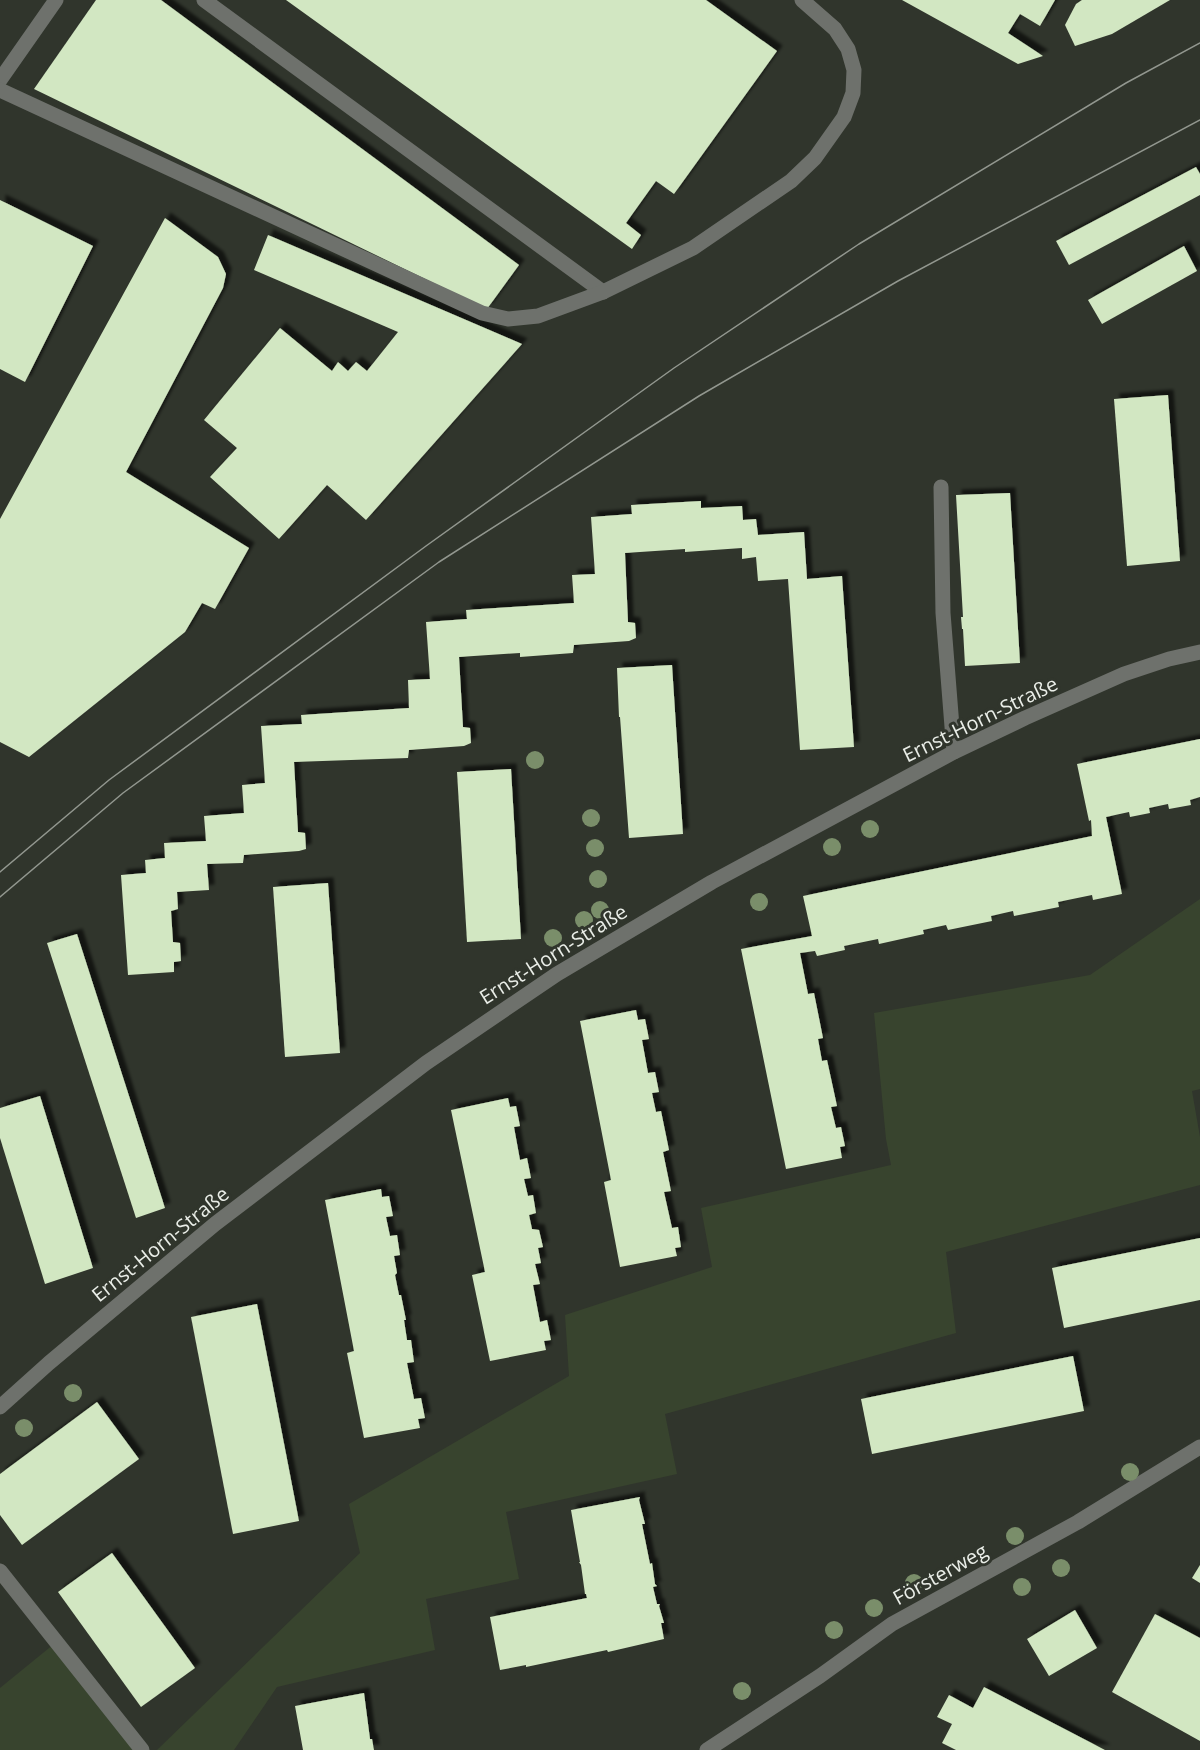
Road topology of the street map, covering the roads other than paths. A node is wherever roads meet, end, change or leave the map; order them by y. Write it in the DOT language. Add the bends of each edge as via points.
graph roads {
  1 [pos="56,0"];
  2 [pos="204,0"];
  3 [pos="802,0"];
  4 [pos="0,80"];
  5 [pos="0,90"];
  6 [pos="603,292"];
  7 [pos="941,486"];
  8 [pos="1200,652"];
  9 [pos="954,752"];
  10 [pos="0,1407"];
  11 [pos="1200,1447"];
  12 [pos="0,1571"];
  13 [pos="142,1750"];
  14 [pos="707,1750"];
  1 -- 4 [label="street"];
  2 -- 6 [label="street"];
  3 -- 6 [label="street" via="835,29 848,49 854,70 853,93 844,117 814,158 791,181 693,248"];
  5 -- 6 [label="street" via="482,313 508,320 538,316"];
  7 -- 9 [label="street" via="943,613"];
  8 -- 9 [label="street, Ernst-Horn-Straße" via="1124,674"];
  9 -- 10 [label="street, Ernst-Horn-Straße" via="702,888 557,974 472,1031 215,1224"];
  11 -- 14 [label="street, Försterweg" via="1078,1522 892,1624"];
  12 -- 13 [label="street"];
}
